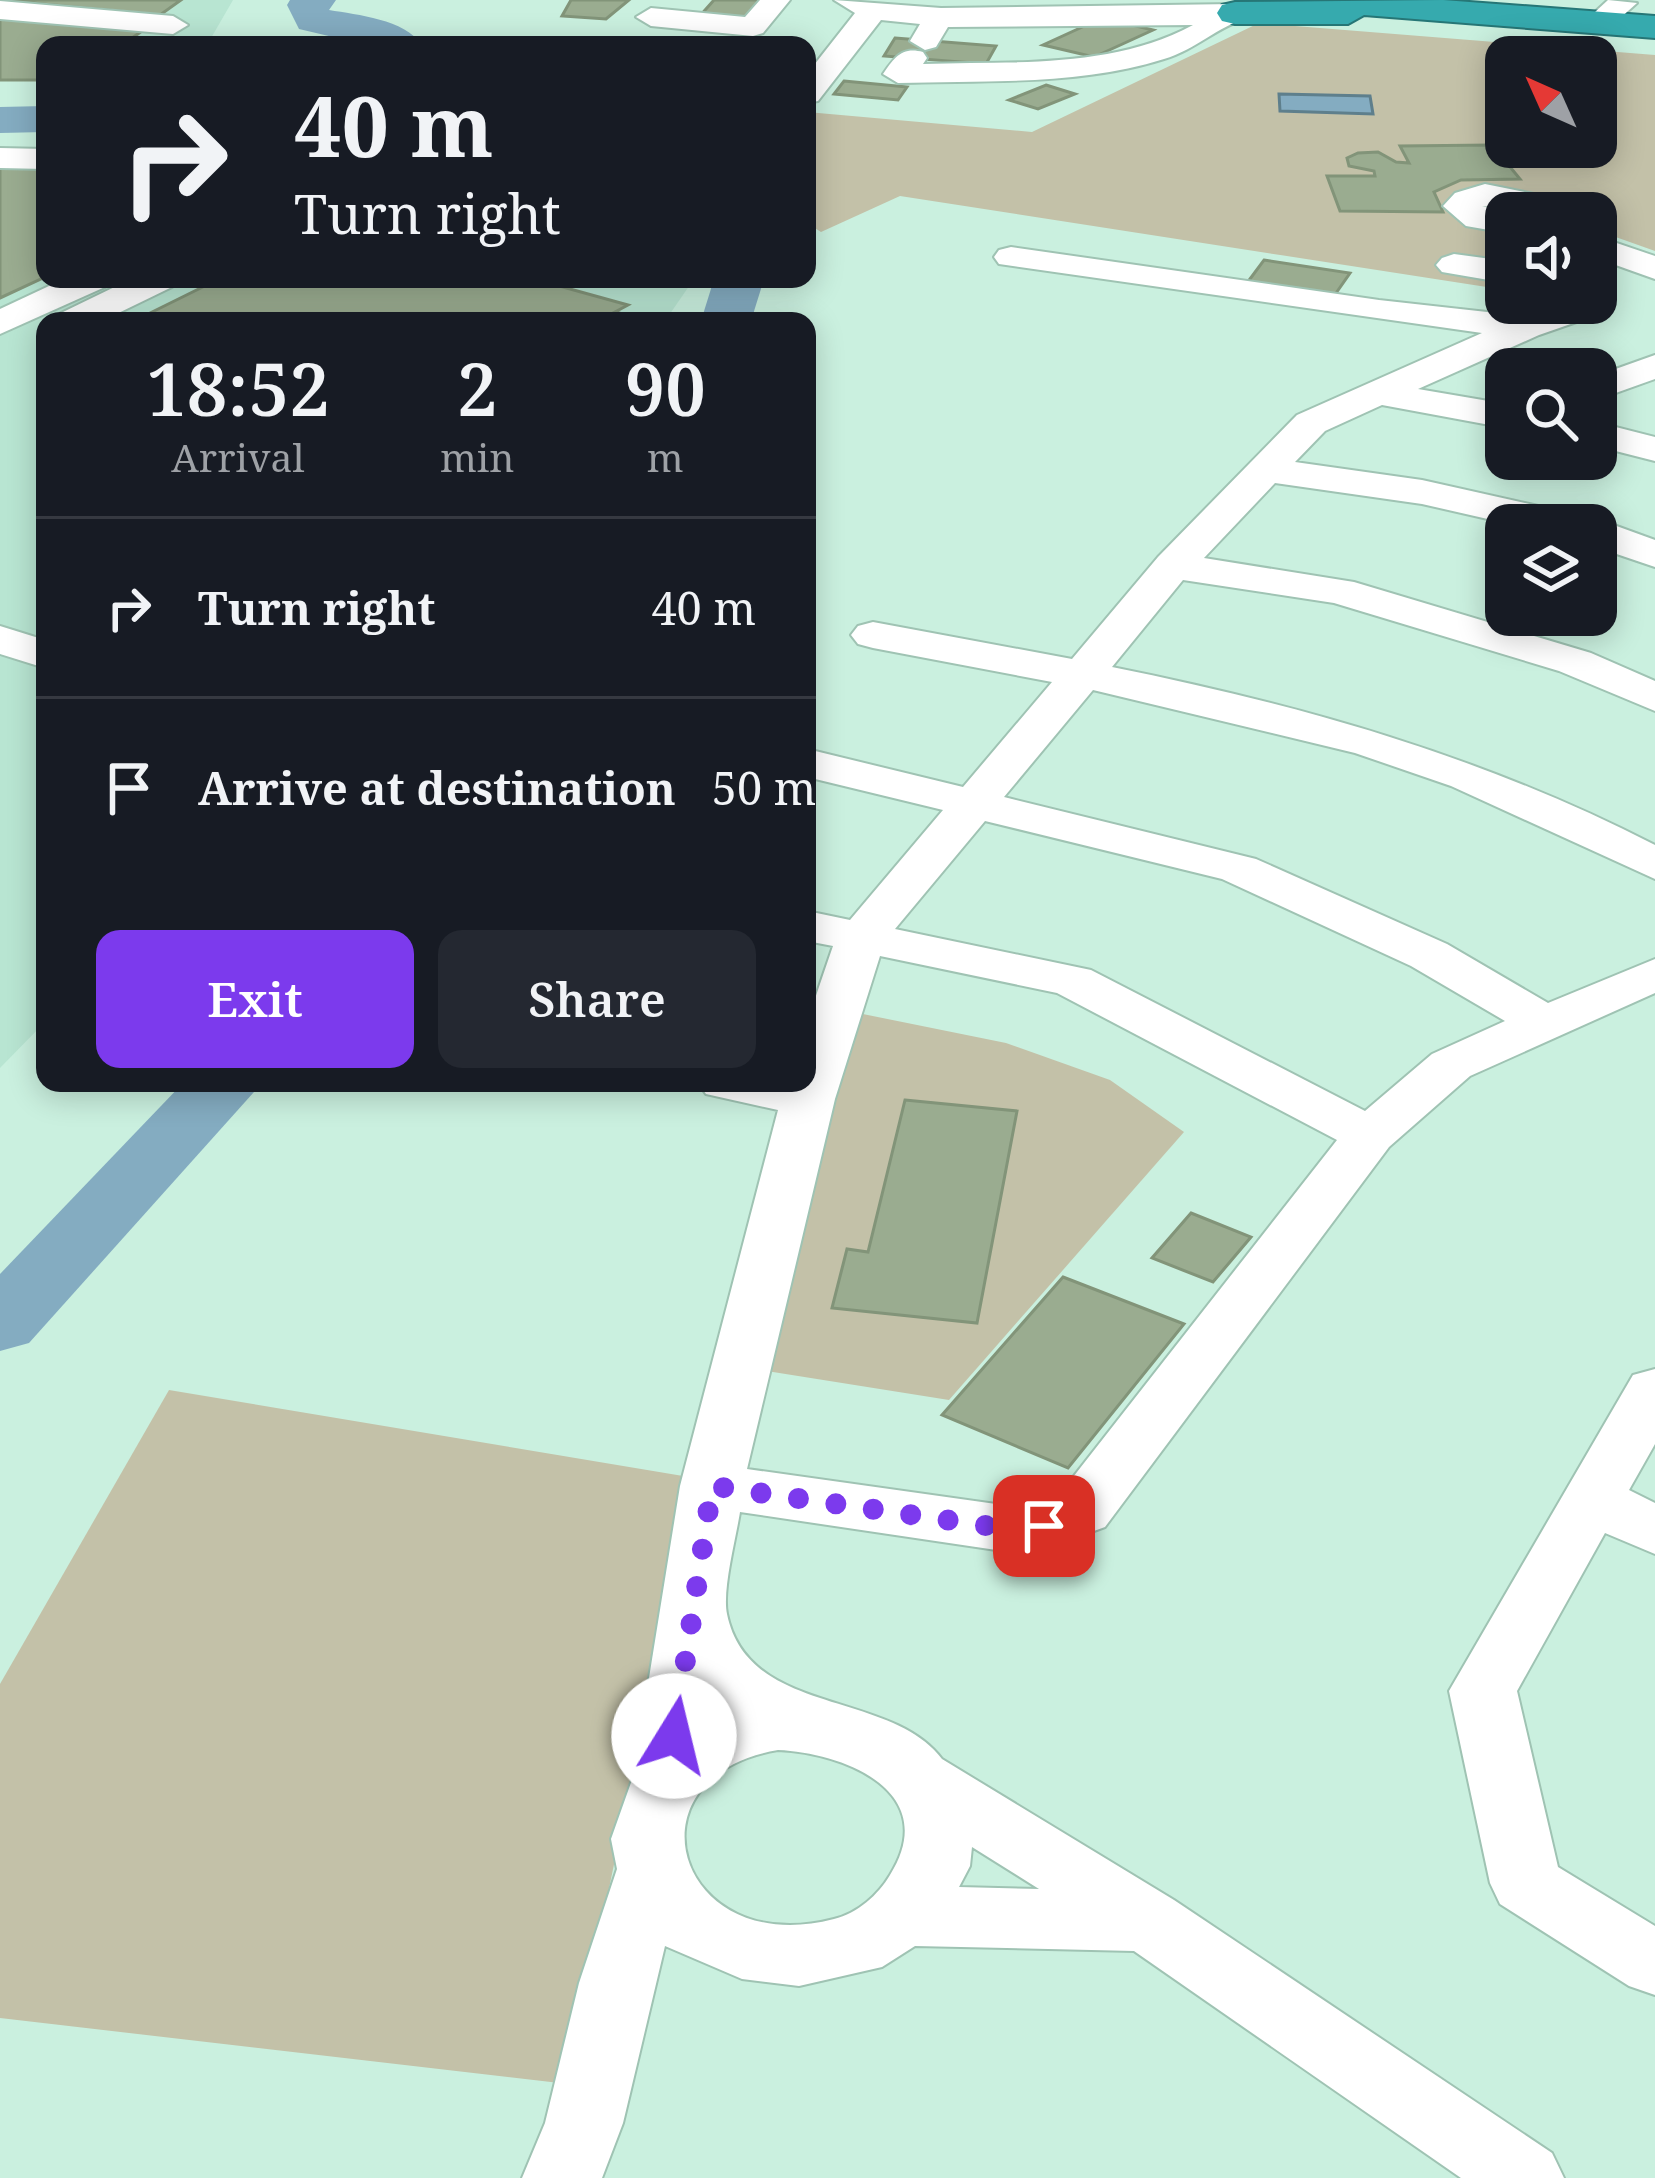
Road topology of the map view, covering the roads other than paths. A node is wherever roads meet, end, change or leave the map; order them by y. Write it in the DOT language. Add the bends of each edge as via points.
graph roads {
  1 [pos="776,0"];
  2 [pos="1304,0"];
  3 [pos="861,5"];
  4 [pos="1615,8"];
  5 [pos="659,9"];
  6 [pos="0,10"];
  7 [pos="1227,15"];
  8 [pos="1496,15"];
  9 [pos="1655,27"];
  10 [pos="158,36"];
  11 [pos="634,36"];
  12 [pos="880,59"];
  13 [pos="1060,72"];
  14 [pos="816,90"];
  15 [pos="0,158"];
  16 [pos="36,159"];
  17 [pos="1485,196"];
  18 [pos="1485,220"];
  19 [pos="1617,246"];
  20 [pos="1011,257"];
  21 [pos="1454,265"];
  22 [pos="1655,268"];
  23 [pos="1485,269"];
  24 [pos="1655,283"];
  25 [pos="73,288"];
  26 [pos="141,288"];
  27 [pos="1617,296"];
  28 [pos="92,312"];
  29 [pos="0,323"];
  30 [pos="1535,324"];
  31 [pos="1526,327"];
  32 [pos="36,340"];
  33 [pos="0,358"];
  34 [pos="1655,366"];
  35 [pos="1617,381"];
  36 [pos="1376,394"];
  37 [pos="1485,412"];
  38 [pos="1617,439"];
  39 [pos="1655,449"];
  40 [pos="1265,470"];
  41 [pos="1485,506"];
  42 [pos="1617,540"];
  43 [pos="1655,554"];
  44 [pos="1173,566"];
  45 [pos="873,635"];
  46 [pos="0,639"];
  47 [pos="36,652"];
  48 [pos="1084,676"];
  49 [pos="1655,697"];
  50 [pos="816,765"];
  51 [pos="977,801"];
  52 [pos="1655,864"];
  53 [pos="816,928"];
  54 [pos="862,938"];
  55 [pos="1655,974"];
  56 [pos="1545,1023"];
  57 [pos="816,1072"];
  58 [pos="772,1092"];
  59 [pos="810,1092"];
  60 [pos="808,1099"];
  61 [pos="1370,1135"];
  62 [pos="1655,1390"];
  63 [pos="712,1486"];
  64 [pos="1593,1499"];
  65 [pos="1655,1531"];
  66 [pos="694,1611"];
  67 [pos="795,1722"];
  68 [pos="668,1777"];
  69 [pos="920,1779"];
  70 [pos="670,1901"];
  71 [pos="903,1916"];
  72 [pos="1148,1922"];
  73 [pos="1655,1964"];
  74 [pos="562,2178"];
  75 [pos="1524,2178"];
  1 -- 5 [label="street" via="753,27"];
  2 -- 8 [label="highway"];
  3 -- 12 [label="street"];
  3 -- 12 [label="street"];
  4 -- 8 [label="highway"];
  4 -- 9 [label="highway"];
  5 -- 11 [label="street"];
  6 -- 10 [label="street" via="173,25"];
  7 -- 8 [label="highway"];
  7 -- 12 [label="street"];
  7 -- 13 [label="street" via="1156,52"];
  12 -- 13 [label="street"];
  12 -- 13 [label="street" via="983,24"];
  12 -- 14 [label="street"];
  15 -- 16 [label="street"];
  17 -- 18 [label="street" via="1460,206"];
  19 -- 22 [label="street"];
  20 -- 31 [label="street"];
  21 -- 23 [label="street"];
  24 -- 27 [label="street"];
  25 -- 29 [label="street"];
  26 -- 28 [label="street"];
  30 -- 31 [label="street"];
  31 -- 36 [label="street"];
  32 -- 33 [label="street"];
  34 -- 35 [label="street"];
  36 -- 37 [label="street"];
  36 -- 40 [label="street" via="1311,423"];
  38 -- 39 [label="street"];
  40 -- 41 [label="street"];
  40 -- 44 [label="street"];
  42 -- 43 [label="street"];
  44 -- 48 [label="street"];
  44 -- 49 [label="street" via="1339,591 1575,662"];
  45 -- 48 [label="street"];
  46 -- 47 [label="street"];
  48 -- 51 [label="street"];
  48 -- 52 [label="street" via="1286,716 1423,756 1583,823"];
  50 -- 51 [label="street"];
  51 -- 54 [label="street"];
  51 -- 56 [label="street" via="1239,869 1429,955"];
  53 -- 54 [label="street"];
  54 -- 57 [label="street"];
  54 -- 61 [label="street" via="1073,981"];
  55 -- 56 [label="street"];
  56 -- 61 [label="street" via="1451,1065"];
  58 -- 60 [label="street"];
  59 -- 60 [label="street"];
  60 -- 63 [label="street"];
  61 -- 63 [label="street" via="1082,1511 1044,1526 1003,1528"];
  62 -- 64 [label="street"];
  63 -- 66 [label="street"];
  64 -- 65 [label="street"];
  64 -- 73 [label="street" via="1483,1691 1526,1883"];
  66 -- 67 [label="street" via="731,1684"];
  66 -- 68 [label="street"];
  67 -- 68 [label="street" via="731,1735"];
  67 -- 69 [label="street" via="844,1729 888,1749"];
  68 -- 70 [label="street" via="650,1808 644,1842"];
  69 -- 71 [label="street" via="937,1813 940,1849 928,1885"];
  69 -- 72 [label="street"];
  70 -- 71 [label="street" via="729,1948 775,1957 867,1941"];
  70 -- 74 [label="street" via="616,1983 584,2123"];
  71 -- 72 [label="street"];
  72 -- 75 [label="street"];
}
